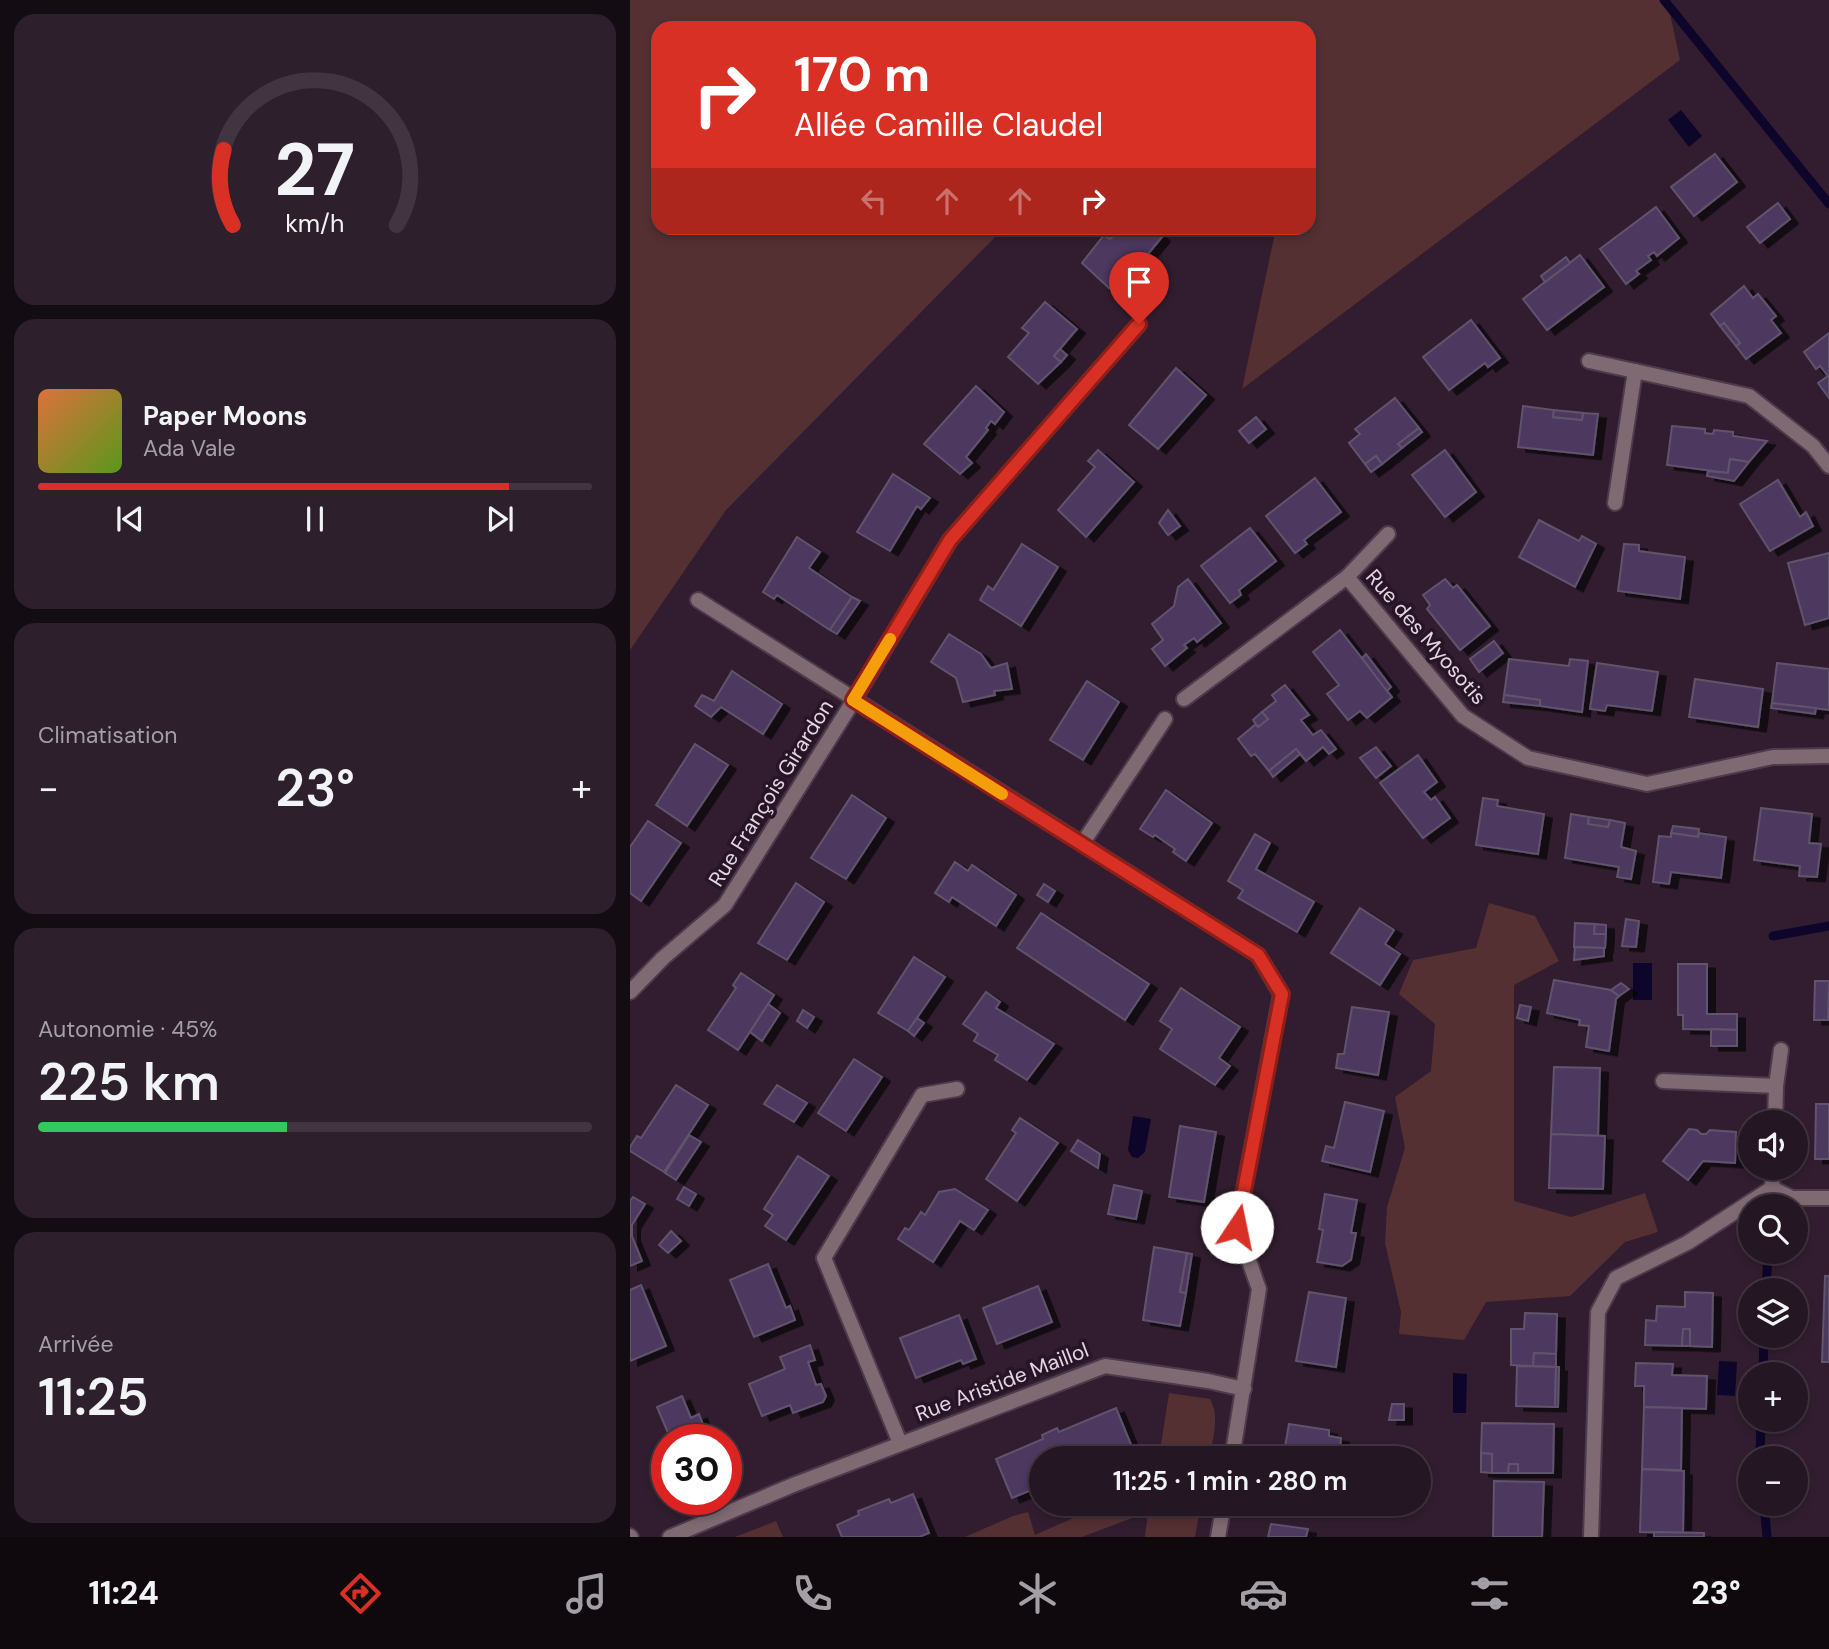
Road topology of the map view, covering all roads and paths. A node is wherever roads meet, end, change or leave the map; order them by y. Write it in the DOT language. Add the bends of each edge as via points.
graph roads {
  1 [pos="1139,324"];
  2 [pos="1589,361"];
  3 [pos="1635,371"];
  4 [pos="1829,466"];
  5 [pos="1615,503"];
  6 [pos="1388,534"];
  7 [pos="1347,577"];
  8 [pos="698,600"];
  9 [pos="1184,698"];
  10 [pos="853,700"];
  11 [pos="1165,719"];
  12 [pos="1829,756"];
  13 [pos="1082,844"];
  14 [pos="630,992"];
  15 [pos="1781,1050"];
  16 [pos="1663,1081"];
  17 [pos="1776,1086"];
  18 [pos="957,1089"];
  19 [pos="1775,1110"];
  20 [pos="1772,1180"];
  21 [pos="1772,1188"];
  22 [pos="1829,1198"];
  23 [pos="1244,1389"];
  24 [pos="900,1443"];
  25 [pos="1234,1446"];
  26 [pos="1222,1516"];
  27 [pos="670,1537"];
  28 [pos="1218,1537"];
  29 [pos="1591,1537"];
  1 -- 10 [label="street" via="950,540"];
  2 -- 3 [label="street"];
  3 -- 4 [label="street" via="1749,396 1813,446"];
  3 -- 5 [label="street"];
  6 -- 7 [label="street"];
  7 -- 9 [label="street, Rue des Myosotis"];
  7 -- 12 [label="street, Rue des Myosotis" via="1463,716 1528,758 1647,784 1773,758"];
  8 -- 10 [label="street, Rue François Girardon"];
  10 -- 13 [label="street, Rue François Girardon"];
  10 -- 14 [label="street, Rue François Girardon" via="725,905"];
  11 -- 13 [label="street"];
  13 -- 23 [label="street, Rue François Girardon" via="1258,955 1282,994 1237,1227 1259,1289"];
  15 -- 17 [label="street"];
  16 -- 17 [label="street"];
  17 -- 19 [label="street"];
  18 -- 24 [label="street, Rue Aristide Maillol" via="922,1095 824,1258"];
  20 -- 21 [label="street"];
  21 -- 22 [label="street" via="1792,1198"];
  21 -- 29 [label="street" via="1688,1243 1616,1278 1598,1312"];
  23 -- 24 [label="street, Rue Aristide Maillol" via="1105,1366"];
  23 -- 25 [label="street, Rue François Girardon"];
  24 -- 27 [label="street, Rue Aristide Maillol"];
  26 -- 28 [label="street"];
}
